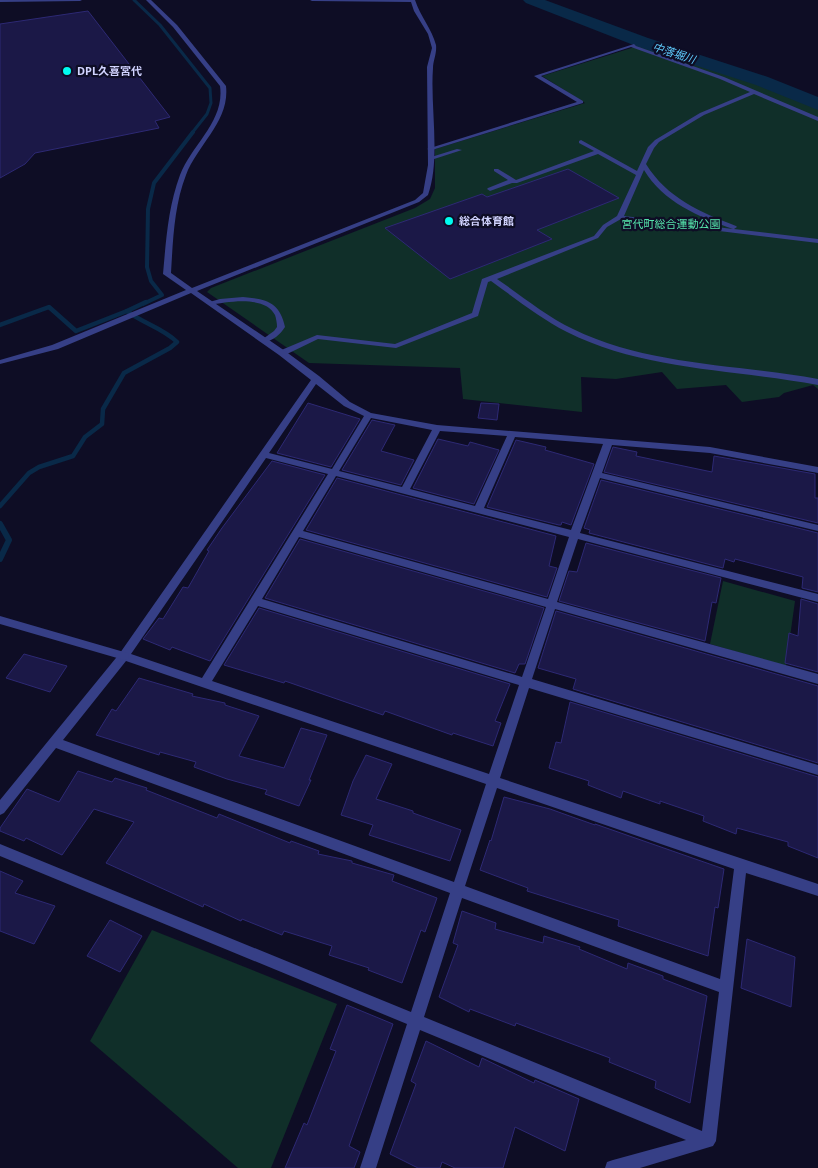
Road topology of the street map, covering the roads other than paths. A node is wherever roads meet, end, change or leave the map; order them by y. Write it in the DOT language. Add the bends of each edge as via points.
graph roads {
  1 [pos="80,0"];
  2 [pos="148,0"];
  3 [pos="312,0"];
  4 [pos="413,0"];
  5 [pos="0,1"];
  6 [pos="754,92"];
  7 [pos="818,119"];
  8 [pos="581,142"];
  9 [pos="430,149"];
  10 [pos="459,150"];
  11 [pos="598,152"];
  12 [pos="430,158"];
  13 [pos="643,164"];
  14 [pos="496,170"];
  15 [pos="640,174"];
  16 [pos="512,181"];
  17 [pos="490,189"];
  18 [pos="620,217"];
  19 [pos="752,233"];
  20 [pos="818,240"];
  21 [pos="492,278"];
  22 [pos="193,292"];
  23 [pos="210,303"];
  24 [pos="264,340"];
  25 [pos="282,353"];
  26 [pos="0,362"];
  27 [pos="316,378"];
  28 [pos="818,382"];
  29 [pos="369,415"];
  30 [pos="437,428"];
  31 [pos="512,435"];
  32 [pos="608,443"];
  33 [pos="263,454"];
  34 [pos="818,470"];
  35 [pos="334,473"];
  36 [pos="598,475"];
  37 [pos="404,491"];
  38 [pos="478,510"];
  39 [pos="818,528"];
  40 [pos="297,533"];
  41 [pos="574,536"];
  42 [pos="818,598"];
  43 [pos="255,601"];
  44 [pos="552,604"];
  45 [pos="0,620"];
  46 [pos="124,656"];
  47 [pos="818,679"];
  48 [pos="526,682"];
  49 [pos="205,683"];
  50 [pos="54,742"];
  51 [pos="818,770"];
  52 [pos="492,781"];
  53 [pos="0,809"];
  54 [pos="0,850"];
  55 [pos="741,865"];
  56 [pos="458,890"];
  57 [pos="818,890"];
  58 [pos="726,988"];
  59 [pos="416,1021"];
  60 [pos="708,1141"];
  61 [pos="368,1168"];
  62 [pos="613,1168"];
  1 -- 5 [label="street"];
  2 -- 22 [label="street" via="175,26 226,94 224,107 189,160 177,189 170,220 167,274"];
  3 -- 4 [label="street"];
  4 -- 9 [label="street" via="434,48 430,67"];
  6 -- 7 [label="street"];
  6 -- 9 [label="street" via="633,46 537,76 581,102"];
  6 -- 13 [label="street" via="702,114 657,140"];
  8 -- 11 [label="street"];
  9 -- 12 [label="street"];
  10 -- 12 [label="street"];
  11 -- 15 [label="street"];
  11 -- 16 [label="street"];
  12 -- 22 [label="street" via="426,194 417,202"];
  13 -- 15 [label="street"];
  13 -- 19 [label="street" via="649,176 674,200 700,214"];
  14 -- 16 [label="street"];
  15 -- 18 [label="street"];
  16 -- 17 [label="street"];
  18 -- 19 [label="street"];
  18 -- 21 [label="street" via="605,226 596,237"];
  19 -- 20 [label="street"];
  21 -- 25 [label="street" via="485,281 475,314 396,346 317,337"];
  21 -- 28 [label="street" via="572,332 611,346 666,360"];
  22 -- 23 [label="street"];
  22 -- 26 [label="street" via="55,347"];
  23 -- 24 [label="street"];
  23 -- 24 [label="street" via="250,299 272,306 279,313 281,327"];
  24 -- 25 [label="street"];
  25 -- 27 [label="street"];
  27 -- 29 [label="street" via="347,404"];
  27 -- 33 [label="street"];
  29 -- 30 [label="street"];
  29 -- 35 [label="street"];
  30 -- 31 [label="street"];
  30 -- 37 [label="street"];
  31 -- 32 [label="street"];
  31 -- 38 [label="street"];
  32 -- 34 [label="street" via="710,450"];
  32 -- 36 [label="street"];
  33 -- 35 [label="street"];
  33 -- 46 [label="street"];
  35 -- 37 [label="street"];
  35 -- 40 [label="street"];
  36 -- 39 [label="street"];
  36 -- 41 [label="street"];
  37 -- 38 [label="street"];
  38 -- 41 [label="street"];
  40 -- 43 [label="street"];
  40 -- 44 [label="street"];
  41 -- 42 [label="street"];
  41 -- 44 [label="street"];
  43 -- 48 [label="street"];
  43 -- 49 [label="street"];
  44 -- 47 [label="street"];
  44 -- 48 [label="street"];
  45 -- 46 [label="street"];
  46 -- 49 [label="street"];
  46 -- 50 [label="street"];
  48 -- 51 [label="street"];
  48 -- 52 [label="street"];
  49 -- 52 [label="street"];
  50 -- 53 [label="street"];
  50 -- 56 [label="street"];
  52 -- 55 [label="street"];
  52 -- 56 [label="street"];
  54 -- 59 [label="street"];
  55 -- 57 [label="street"];
  55 -- 58 [label="street"];
  56 -- 58 [label="street"];
  56 -- 59 [label="street"];
  58 -- 60 [label="street"];
  59 -- 60 [label="street"];
  59 -- 61 [label="street"];
  60 -- 62 [label="street"];
}
